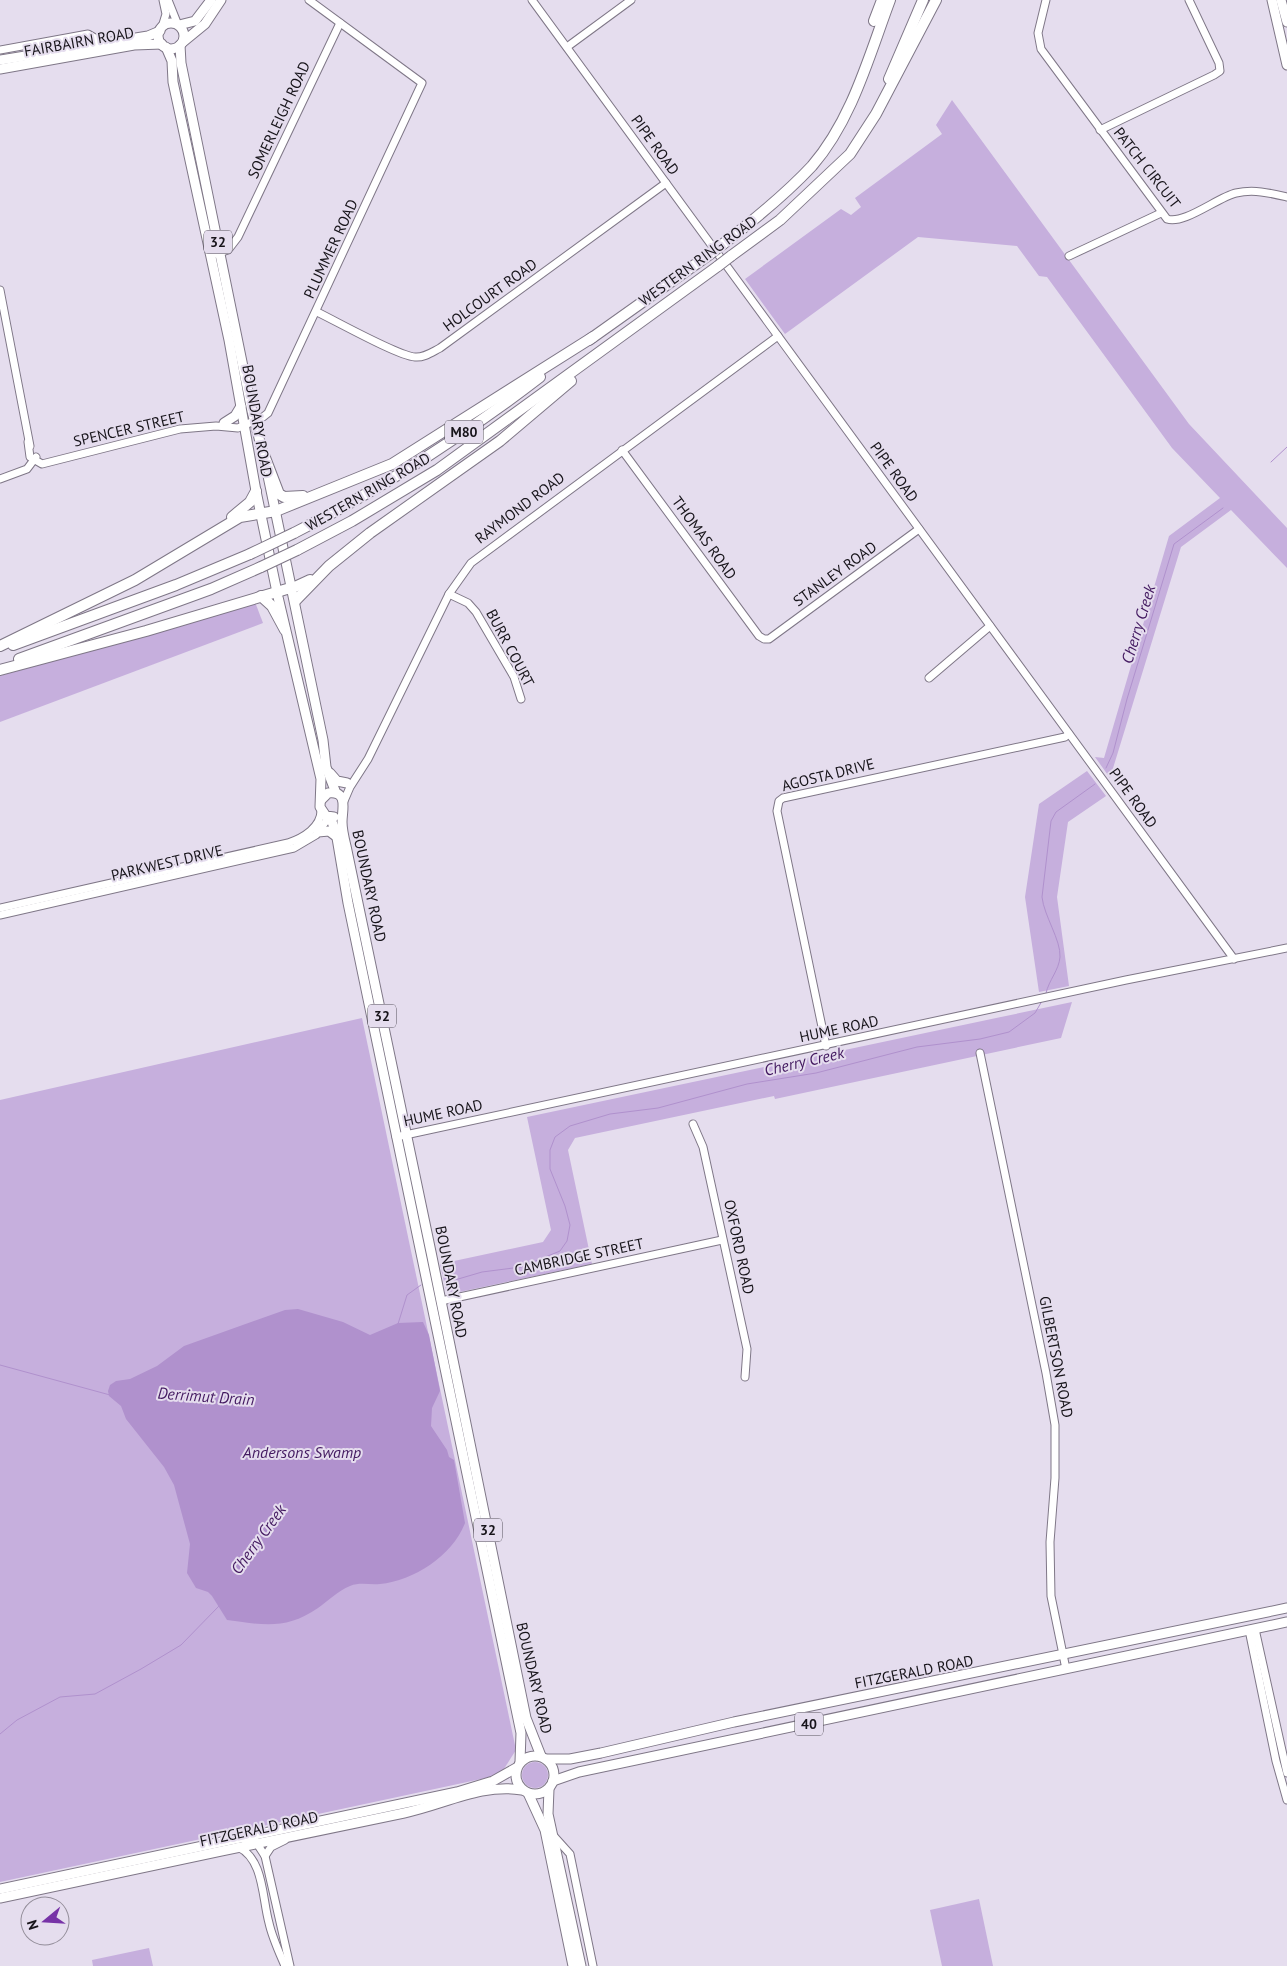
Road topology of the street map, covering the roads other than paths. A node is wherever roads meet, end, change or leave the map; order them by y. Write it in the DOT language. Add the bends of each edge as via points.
graph roads {
  1 [pos="164,0"];
  2 [pos="168,0"];
  3 [pos="211,0"];
  4 [pos="221,0"];
  5 [pos="309,0"];
  6 [pos="532,0"];
  7 [pos="631,0"];
  8 [pos="882,0"];
  9 [pos="890,0"];
  10 [pos="923,0"];
  11 [pos="936,0"];
  12 [pos="1046,0"];
  13 [pos="1189,0"];
  14 [pos="1272,0"];
  15 [pos="1281,0"];
  16 [pos="1287,22"];
  17 [pos="340,23"];
  18 [pos="178,25"];
  19 [pos="161,29"];
  20 [pos="102,42"];
  21 [pos="181,43"];
  22 [pos="164,46"];
  23 [pos="566,47"];
  24 [pos="0,50"];
  25 [pos="0,60"];
  26 [pos="1287,65"];
  27 [pos="0,70"];
  28 [pos="1100,130"];
  29 [pos="813,164"];
  30 [pos="826,176"];
  31 [pos="666,183"];
  32 [pos="1287,197"];
  33 [pos="1161,213"];
  34 [pos="1069,256"];
  35 [pos="224,257"];
  36 [pos="211,259"];
  37 [pos="0,290"];
  38 [pos="317,312"];
  39 [pos="2,315"];
  40 [pos="593,336"];
  41 [pos="778,336"];
  42 [pos="618,339"];
  43 [pos="241,405"];
  44 [pos="255,420"];
  45 [pos="244,423"];
  46 [pos="220,425"];
  47 [pos="622,450"];
  48 [pos="264,455"];
  49 [pos="34,459"];
  50 [pos="0,479"];
  51 [pos="256,491"];
  52 [pos="319,493"];
  53 [pos="276,511"];
  54 [pos="260,514"];
  55 [pos="919,529"];
  56 [pos="186,549"];
  57 [pos="329,566"];
  58 [pos="292,587"];
  59 [pos="276,591"];
  60 [pos="449,594"];
  61 [pos="261,596"];
  62 [pos="295,600"];
  63 [pos="990,626"];
  64 [pos="285,630"];
  65 [pos="767,639"];
  66 [pos="0,647"];
  67 [pos="0,666"];
  68 [pos="0,670"];
  69 [pos="930,678"];
  70 [pos="522,699"];
  71 [pos="1069,734"];
  72 [pos="326,767"];
  73 [pos="360,772"];
  74 [pos="347,782"];
  75 [pos="336,793"];
  76 [pos="344,801"];
  77 [pos="321,804"];
  78 [pos="343,812"];
  79 [pos="330,817"];
  80 [pos="318,832"];
  81 [pos="337,837"];
  82 [pos="224,860"];
  83 [pos="0,908"];
  84 [pos="0,915"];
  85 [pos="1287,948"];
  86 [pos="1234,960"];
  87 [pos="826,1046"];
  88 [pos="980,1053"];
  89 [pos="693,1124"];
  90 [pos="406,1135"];
  91 [pos="396,1137"];
  92 [pos="722,1240"];
  93 [pos="441,1301"];
  94 [pos="431,1303"];
  95 [pos="746,1378"];
  96 [pos="1287,1608"];
  97 [pos="1249,1616"];
  98 [pos="1287,1622"];
  99 [pos="1252,1630"];
  100 [pos="1062,1656"];
  101 [pos="1066,1669"];
  102 [pos="804,1708"];
  103 [pos="808,1724"];
  104 [pos="544,1758"];
  105 [pos="1280,1760"];
  106 [pos="518,1765"];
  107 [pos="1287,1773"];
  108 [pos="551,1785"];
  109 [pos="525,1792"];
  110 [pos="1287,1800"];
  111 [pos="552,1834"];
  112 [pos="292,1836"];
  113 [pos="223,1842"];
  114 [pos="257,1843"];
  115 [pos="238,1847"];
  116 [pos="264,1856"];
  117 [pos="0,1889"];
  118 [pos="0,1898"];
  119 [pos="279,1920"];
  120 [pos="269,1924"];
  121 [pos="285,1966"];
  122 [pos="290,1966"];
  123 [pos="573,1966"];
  124 [pos="581,1966"];
  125 [pos="593,1966"];
  1 -- 19 [label="street" via="166,14"];
  2 -- 18 [label="street"];
  3 -- 18 [label="main road" via="195,21"];
  4 -- 21 [label="main road" via="205,24"];
  5 -- 17 [label="street"];
  6 -- 23 [label="street, PIPE ROAD"];
  7 -- 23 [label="street"];
  8 -- 29 [label="highway" via="843,107"];
  9 -- 29 [label="highway" via="847,110"];
  10 -- 30 [label="highway" via="872,112"];
  11 -- 30 [label="highway" via="876,114 850,154"];
  12 -- 28 [label="street, PATCH CIRCUIT" via="1038,33 1041,49"];
  13 -- 28 [label="street, PATCH CIRCUIT" via="1220,70 1214,76"];
  14 -- 26 [label="main road"];
  15 -- 16 [label="main road"];
  17 -- 35 [label="street, SOMERLEIGH ROAD" via="236,247"];
  17 -- 38 [label="street, PLUMMER ROAD" via="422,83"];
  18 -- 19 [label="main road" via="170,23"];
  18 -- 21 [label="main road, 32" via="184,33"];
  19 -- 20 [label="main road, FAIRBAIRN ROAD" via="152,35"];
  19 -- 22 [label="main road, 32" via="159,39"];
  20 -- 24 [label="street" via="88,34"];
  20 -- 25 [label="main road, FAIRBAIRN ROAD"];
  21 -- 22 [label="main road" via="173,48"];
  21 -- 35 [label="main road, 32" via="181,64 218,242"];
  22 -- 27 [label="main road, FAIRBAIRN ROAD" via="134,46"];
  22 -- 36 [label="main road, BOUNDARY ROAD / 32" via="172,61 173,82"];
  23 -- 31 [label="street, PIPE ROAD"];
  28 -- 33 [label="street, PATCH CIRCUIT"];
  29 -- 40 [label="highway, WESTERN RING ROAD / M80, bridge" via="768,208 723,244"];
  30 -- 42 [label="highway, WESTERN RING ROAD / M80, bridge" via="780,220"];
  31 -- 38 [label="street, HOLCOURT ROAD" via="440,348 424,356 414,357 399,352"];
  31 -- 41 [label="street, PIPE ROAD"];
  32 -- 33 [label="street, PATCH CIRCUIT" via="1256,190 1235,193 1175,221"];
  33 -- 34 [label="street"];
  35 -- 36 [label="street, SOMERLEIGH ROAD"];
  35 -- 44 [label="main road, BOUNDARY ROAD / 32"];
  36 -- 43 [label="main road, BOUNDARY ROAD / 32"];
  37 -- 39 [label="street"];
  38 -- 44 [label="street, PLUMMER ROAD" via="268,412"];
  39 -- 49 [label="street"];
  40 -- 52 [label="highway" via="404,458"];
  40 -- 66 [label="highway, WESTERN RING ROAD / M80, bridge" via="532,384 424,459 344,508 250,554 176,584"];
  41 -- 47 [label="street, RAYMOND ROAD"];
  41 -- 55 [label="street, PIPE ROAD"];
  42 -- 57 [label="highway" via="500,441 396,513"];
  42 -- 67 [label="highway, WESTERN RING ROAD / M80, bridge" via="437,470 297,550 211,589"];
  43 -- 45 [label="main road, BOUNDARY ROAD / 32"];
  43 -- 46 [label="main road" via="236,415"];
  44 -- 45 [label="street"];
  44 -- 48 [label="main road, BOUNDARY ROAD / 32"];
  45 -- 46 [label="street, SPENCER STREET"];
  45 -- 51 [label="main road, BOUNDARY ROAD / 32"];
  46 -- 49 [label="street, SPENCER STREET" via="171,431 48,462"];
  47 -- 60 [label="street, RAYMOND ROAD" via="486,550 471,563"];
  47 -- 65 [label="street, THOMAS ROAD" via="759,636"];
  48 -- 52 [label="highway" via="276,489 282,496"];
  48 -- 53 [label="main road, BOUNDARY ROAD / 32"];
  49 -- 50 [label="street" via="27,469"];
  51 -- 54 [label="main road, BOUNDARY ROAD / 32"];
  51 -- 56 [label="highway" via="246,505"];
  52 -- 53 [label="highway"];
  53 -- 54 [label="highway"];
  53 -- 58 [label="main road, BOUNDARY ROAD / 32"];
  54 -- 56 [label="highway" via="240,516"];
  54 -- 59 [label="main road, BOUNDARY ROAD / 32"];
  55 -- 63 [label="street, PIPE ROAD"];
  55 -- 65 [label="street, STANLEY ROAD"];
  56 -- 66 [label="highway" via="120,588"];
  57 -- 58 [label="highway" via="307,582"];
  57 -- 62 [label="highway"];
  58 -- 59 [label="highway"];
  58 -- 62 [label="main road, BOUNDARY ROAD / 32"];
  59 -- 61 [label="highway"];
  59 -- 64 [label="main road, BOUNDARY ROAD / 32"];
  60 -- 70 [label="street, BURR COURT" via="468,603 476,612 514,677"];
  60 -- 73 [label="street, RAYMOND ROAD"];
  61 -- 64 [label="highway" via="272,606"];
  61 -- 68 [label="highway"];
  62 -- 72 [label="main road, BOUNDARY ROAD / 32"];
  63 -- 69 [label="street"];
  63 -- 71 [label="street, PIPE ROAD"];
  64 -- 77 [label="main road, BOUNDARY ROAD / 32" via="321,779"];
  71 -- 86 [label="street, PIPE ROAD"];
  71 -- 87 [label="street, AGOSTA DRIVE" via="779,801 777,811"];
  72 -- 74 [label="main road" via="337,781"];
  72 -- 75 [label="main road, BOUNDARY ROAD / 32"];
  73 -- 74 [label="street, RAYMOND ROAD"];
  73 -- 76 [label="street, RAYMOND ROAD"];
  74 -- 75 [label="street, RAYMOND ROAD"];
  75 -- 76 [label="main road, 32"];
  75 -- 77 [label="main road" via="328,794"];
  76 -- 78 [label="main road, 32"];
  77 -- 79 [label="main road, 32"];
  77 -- 82 [label="street, PARKWEST DRIVE" via="319,821 300,838"];
  78 -- 79 [label="main road" via="337,817"];
  78 -- 90 [label="main road, BOUNDARY ROAD / 32" via="343,836"];
  79 -- 80 [label="street, PARKWEST DRIVE"];
  79 -- 81 [label="main road, BOUNDARY ROAD / 32"];
  80 -- 81 [label="main road" via="328,830"];
  80 -- 82 [label="street, PARKWEST DRIVE" via="298,846"];
  81 -- 91 [label="main road, BOUNDARY ROAD / 32"];
  82 -- 83 [label="street, PARKWEST DRIVE"];
  82 -- 84 [label="street, PARKWEST DRIVE"];
  85 -- 86 [label="street, HUME ROAD"];
  86 -- 87 [label="street, HUME ROAD" via="1126,980"];
  87 -- 90 [label="street, HUME ROAD"];
  88 -- 100 [label="street, GILBERTSON ROAD" via="1055,1425 1051,1596"];
  89 -- 92 [label="street, OXFORD ROAD" via="704,1146"];
  90 -- 91 [label="street, HUME ROAD"];
  90 -- 93 [label="main road, BOUNDARY ROAD / 32"];
  91 -- 94 [label="main road, BOUNDARY ROAD / 32"];
  92 -- 93 [label="street, CAMBRIDGE STREET"];
  92 -- 95 [label="street, OXFORD ROAD" via="748,1349"];
  93 -- 94 [label="main road"];
  93 -- 104 [label="main road, BOUNDARY ROAD / 32" via="526,1718"];
  94 -- 106 [label="main road, BOUNDARY ROAD / 32" via="521,1733"];
  96 -- 97 [label="main road, FITZGERALD ROAD / 40"];
  97 -- 99 [label="main road"];
  97 -- 100 [label="main road, FITZGERALD ROAD / 40"];
  98 -- 99 [label="main road, FITZGERALD ROAD / 40"];
  99 -- 101 [label="main road, FITZGERALD ROAD / 40"];
  99 -- 105 [label="street"];
  100 -- 101 [label="street, GILBERTSON ROAD"];
  100 -- 102 [label="main road, FITZGERALD ROAD / 40"];
  101 -- 103 [label="main road, FITZGERALD ROAD / 40"];
  102 -- 103 [label="main road"];
  102 -- 104 [label="main road, FITZGERALD ROAD / 40" via="570,1759"];
  103 -- 108 [label="main road, FITZGERALD ROAD / 40" via="579,1772"];
  104 -- 106 [label="main road, 40" via="528,1757"];
  104 -- 108 [label="main road" via="553,1767"];
  105 -- 107 [label="street"];
  105 -- 110 [label="street"];
  106 -- 109 [label="main road" via="516,1778"];
  106 -- 113 [label="main road, FITZGERALD ROAD" via="493,1782 458,1792"];
  108 -- 109 [label="main road, 40" via="539,1794"];
  108 -- 111 [label="main road" via="547,1804"];
  109 -- 112 [label="main road, FITZGERALD ROAD" via="503,1788 484,1791 416,1811"];
  109 -- 123 [label="main road" via="545,1830"];
  111 -- 124 [label="main road"];
  111 -- 125 [label="street" via="570,1854"];
  112 -- 114 [label="main road, FITZGERALD ROAD"];
  112 -- 116 [label="street" via="271,1847"];
  113 -- 114 [label="street" via="251,1839"];
  113 -- 117 [label="main road, FITZGERALD ROAD"];
  114 -- 115 [label="main road, FITZGERALD ROAD"];
  114 -- 116 [label="street"];
  115 -- 118 [label="main road, FITZGERALD ROAD"];
  115 -- 120 [label="street" via="248,1853 258,1870"];
  116 -- 119 [label="street"];
  119 -- 120 [label="street"];
  119 -- 122 [label="street"];
  120 -- 121 [label="street"];
}
